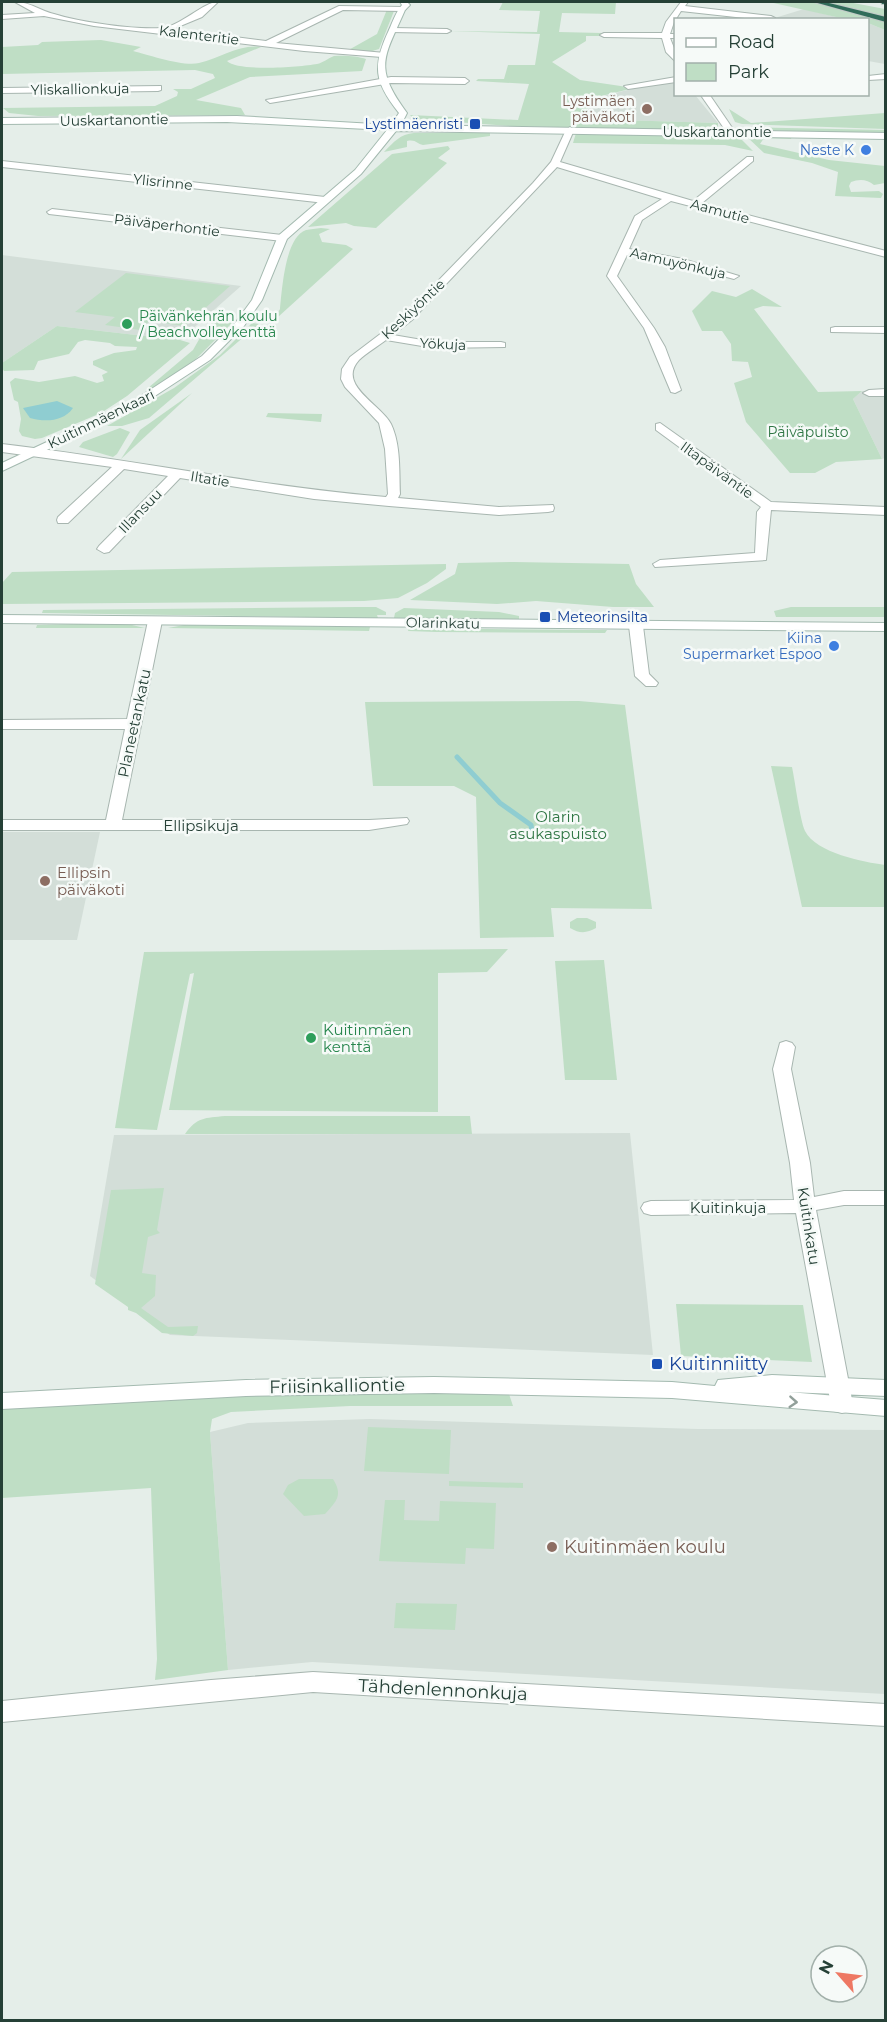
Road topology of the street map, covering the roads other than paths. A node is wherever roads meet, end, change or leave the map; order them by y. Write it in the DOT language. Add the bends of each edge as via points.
graph roads {
  1 [pos="19,2"];
  2 [pos="215,2"];
  3 [pos="818,2"];
  4 [pos="882,3"];
  5 [pos="402,4"];
  6 [pos="682,5"];
  7 [pos="885,7"];
  8 [pos="49,14"];
  9 [pos="2,17"];
  10 [pos="771,18"];
  11 [pos="885,20"];
  12 [pos="165,30"];
  13 [pos="393,30"];
  14 [pos="447,31"];
  15 [pos="604,35"];
  16 [pos="665,36"];
  17 [pos="674,36"];
  18 [pos="269,43"];
  19 [pos="382,55"];
  20 [pos="674,58"];
  21 [pos="885,76"];
  22 [pos="869,78"];
  23 [pos="674,79"];
  24 [pos="465,81"];
  25 [pos="382,82"];
  26 [pos="628,86"];
  27 [pos="158,88"];
  28 [pos="2,91"];
  29 [pos="705,96"];
  30 [pos="270,100"];
  31 [pos="396,106"];
  32 [pos="2,122"];
  33 [pos="385,125"];
  34 [pos="397,125"];
  35 [pos="570,130"];
  36 [pos="731,132"];
  37 [pos="885,136"];
  38 [pos="376,147"];
  39 [pos="750,159"];
  40 [pos="2,164"];
  41 [pos="555,164"];
  42 [pos="670,198"];
  43 [pos="325,200"];
  44 [pos="695,204"];
  45 [pos="52,212"];
  46 [pos="282,238"];
  47 [pos="622,251"];
  48 [pos="883,251"];
  49 [pos="734,276"];
  50 [pos="835,330"];
  51 [pos="885,330"];
  52 [pos="385,337"];
  53 [pos="501,345"];
  54 [pos="675,390"];
  55 [pos="885,392"];
  56 [pos="869,393"];
  57 [pos="660,427"];
  58 [pos="2,448"];
  59 [pos="32,453"];
  60 [pos="121,465"];
  61 [pos="2,467"];
  62 [pos="177,474"];
  63 [pos="389,502"];
  64 [pos="768,506"];
  65 [pos="548,508"];
  66 [pos="885,511"];
  67 [pos="63,520"];
  68 [pos="104,549"];
  69 [pos="660,564"];
  70 [pos="2,619"];
  71 [pos="155,621"];
  72 [pos="636,626"];
  73 [pos="885,627"];
  74 [pos="651,683"];
  75 [pos="2,724"];
  76 [pos="134,724"];
  77 [pos="401,821"];
  78 [pos="2,825"];
  79 [pos="113,825"];
  80 [pos="786,1047"];
  81 [pos="885,1198"];
  82 [pos="805,1206"];
  83 [pos="651,1208"];
  84 [pos="885,1388"];
  85 [pos="841,1395"];
  86 [pos="2,1401"];
  87 [pos="885,1408"];
  88 [pos="2,1712"];
  89 [pos="885,1715"];
  1 -- 8 [label="street, Kalenteritie"];
  2 -- 12 [label="street" via="199,15"];
  3 -- 11 [label="highway"];
  4 -- 7 [label="highway"];
  5 -- 13 [label="street"];
  5 -- 18 [label="street" via="342,8"];
  6 -- 10 [label="street"];
  6 -- 16 [label="street" via="667,25"];
  8 -- 9 [label="street"];
  8 -- 12 [label="street, Kalenteritie" via="103,25"];
  12 -- 19 [label="street, Kalenteritie" via="309,50"];
  13 -- 14 [label="street"];
  13 -- 19 [label="street"];
  15 -- 16 [label="street"];
  16 -- 17 [label="street"];
  16 -- 20 [label="street"];
  19 -- 25 [label="street"];
  21 -- 22 [label="street"];
  23 -- 26 [label="street"];
  24 -- 25 [label="street"];
  25 -- 30 [label="street"];
  25 -- 31 [label="street"];
  27 -- 28 [label="street, Yliskallionkuja"];
  29 -- 36 [label="street"];
  31 -- 33 [label="street, Kuitinmäenkaari"];
  31 -- 34 [label="street" via="403,113"];
  32 -- 33 [label="street, Uuskartanontie" via="226,119"];
  33 -- 34 [label="street, Uuskartanontie"];
  33 -- 38 [label="street, Kuitinmäenkaari"];
  34 -- 35 [label="street, Uuskartanontie"];
  34 -- 38 [label="street, Kuitinmäenkaari"];
  35 -- 36 [label="street, Uuskartanontie"];
  35 -- 41 [label="street, Keskiyöntie"];
  36 -- 37 [label="street, Uuskartanontie"];
  38 -- 43 [label="street, Kuitinmäenkaari" via="358,172"];
  39 -- 44 [label="street"];
  40 -- 43 [label="street, Ylisrinne"];
  41 -- 42 [label="street, Aamutie"];
  41 -- 52 [label="street, Keskiyöntie" via="408,318"];
  42 -- 44 [label="street, Aamutie"];
  42 -- 47 [label="street" via="638,218"];
  43 -- 46 [label="street, Kuitinmäenkaari"];
  44 -- 48 [label="street, Aamutie"];
  45 -- 46 [label="street, Päiväperhontie"];
  46 -- 59 [label="street, Kuitinmäenkaari" via="247,314 206,358 155,393"];
  47 -- 49 [label="street, Aamuyönkuja"];
  47 -- 54 [label="street" via="612,272 613,280 649,328"];
  50 -- 51 [label="street"];
  52 -- 53 [label="street, Yökuja" via="434,345"];
  52 -- 63 [label="street, Keskiyöntie" via="354,359 347,371 352,390 385,424 394,494"];
  55 -- 56 [label="street"];
  57 -- 64 [label="street, Iltapäiväntie"];
  58 -- 59 [label="street, Iltatie"];
  59 -- 60 [label="street, Iltatie"];
  59 -- 61 [label="street, Kuitinmäenkaari"];
  60 -- 62 [label="street, Iltatie"];
  60 -- 67 [label="street"];
  62 -- 63 [label="street, Iltatie"];
  62 -- 68 [label="street, Illansuu"];
  63 -- 65 [label="street, Iltatie" via="499,511"];
  64 -- 66 [label="street, Iltapäiväntie"];
  64 -- 69 [label="street" via="763,512 761,557"];
  70 -- 71 [label="street, Olarinkatu"];
  71 -- 72 [label="street, Olarinkatu"];
  71 -- 76 [label="street, Planeetankatu"];
  72 -- 73 [label="street, Olarinkatu"];
  72 -- 74 [label="street" via="642,676"];
  75 -- 76 [label="street"];
  76 -- 79 [label="street, Planeetankatu"];
  77 -- 79 [label="street, Ellipsikuja" via="358,825"];
  78 -- 79 [label="street, Ellipsikuja"];
  80 -- 82 [label="street, Kuitinkatu" via="782,1069"];
  81 -- 82 [label="street, Kuitinkuja" via="844,1198"];
  82 -- 83 [label="street, Kuitinkuja"];
  82 -- 85 [label="street, Kuitinkatu"];
  84 -- 85 [label="street, Friisinkalliontie"];
  85 -- 86 [label="street, Friisinkalliontie" via="446,1385 246,1388"];
  85 -- 87 [label="street, Friisinkalliontie"];
  88 -- 89 [label="street, Tähdenlennonkuja" via="313,1682"];
}
